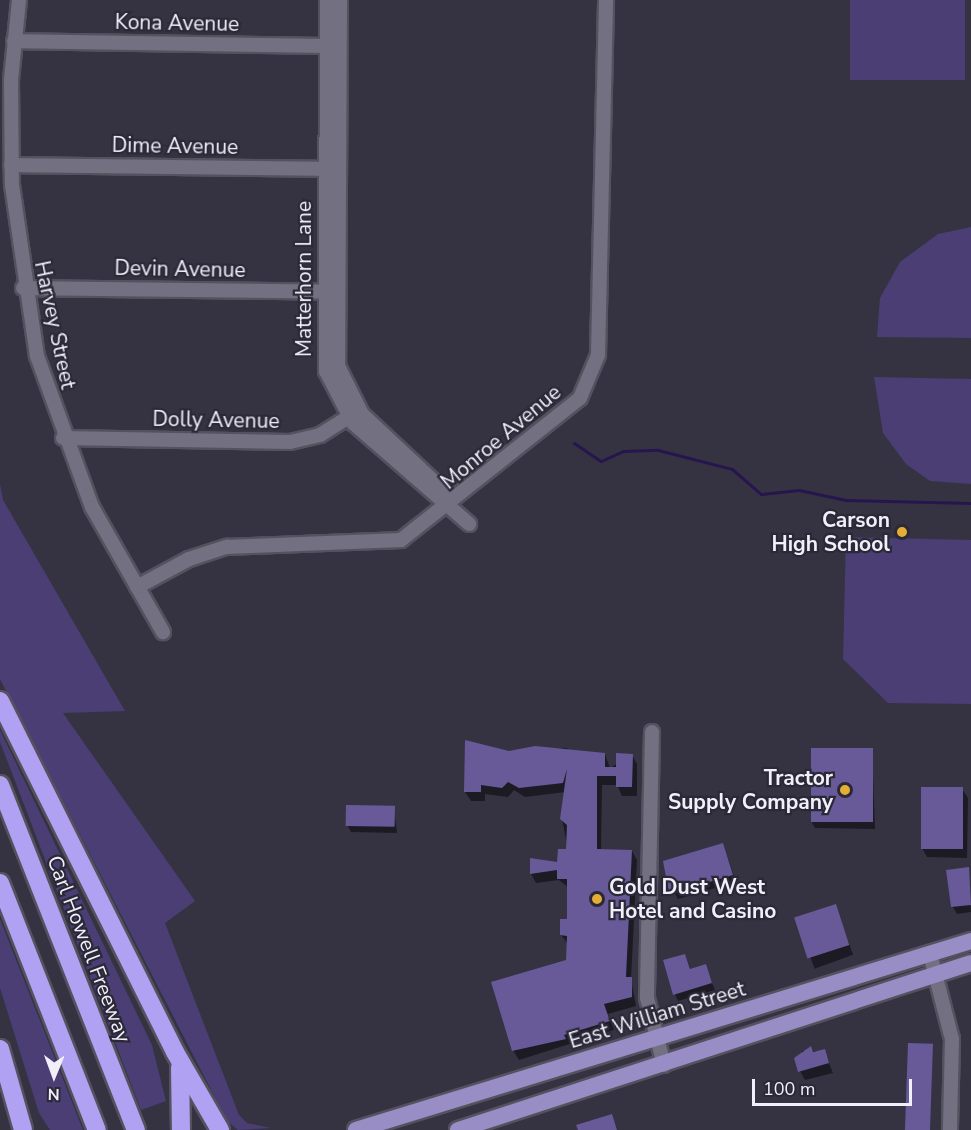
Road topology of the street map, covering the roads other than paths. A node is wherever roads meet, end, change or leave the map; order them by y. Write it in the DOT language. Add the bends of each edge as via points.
graph roads {
  1 [pos="19,0"];
  2 [pos="327,0"];
  3 [pos="340,0"];
  4 [pos="606,0"];
  5 [pos="14,41"];
  6 [pos="333,46"];
  7 [pos="11,165"];
  8 [pos="331,169"];
  9 [pos="24,288"];
  10 [pos="329,292"];
  11 [pos="353,413"];
  12 [pos="63,438"];
  13 [pos="450,506"];
  14 [pos="469,524"];
  15 [pos="137,587"];
  16 [pos="163,633"];
  17 [pos="0,701"];
  18 [pos="652,732"];
  19 [pos="0,784"];
  20 [pos="0,883"];
  21 [pos="971,941"];
  22 [pos="930,954"];
  23 [pos="971,963"];
  24 [pos="936,974"];
  25 [pos="656,1039"];
  26 [pos="0,1049"];
  27 [pos="175,1052"];
  28 [pos="664,1065"];
  29 [pos="12,1090"];
  30 [pos="133,1123"];
  31 [pos="97,1129"];
  32 [pos="460,1129"];
  33 [pos="23,1130"];
  34 [pos="37,1130"];
  35 [pos="181,1130"];
  36 [pos="220,1130"];
  37 [pos="356,1130"];
  38 [pos="950,1130"];
  1 -- 5 [label="street, Harvey Street"];
  2 -- 6 [label="street, Matterhorn Lane"];
  3 -- 6 [label="street, Matterhorn Lane"];
  4 -- 13 [label="street, Monroe Avenue" via="595,372 573,405"];
  5 -- 6 [label="street, Kona Avenue"];
  5 -- 7 [label="street, Harvey Street"];
  6 -- 8 [label="street, Matterhorn Lane"];
  7 -- 8 [label="street, Dime Avenue"];
  7 -- 9 [label="street, Harvey Street"];
  8 -- 10 [label="street, Matterhorn Lane"];
  9 -- 10 [label="street, Devin Avenue"];
  9 -- 12 [label="street, Harvey Street" via="39,365"];
  10 -- 11 [label="street, Matterhorn Lane" via="338,366"];
  11 -- 12 [label="street, Dolly Avenue" via="320,435 290,442"];
  11 -- 13 [label="street, Matterhorn Lane" via="438,485"];
  12 -- 15 [label="street, Harvey Street" via="92,507"];
  13 -- 14 [label="street, Matterhorn Lane"];
  13 -- 15 [label="street, Monroe Avenue" via="418,531 391,543 233,546 189,559"];
  15 -- 16 [label="street, Harvey Street"];
  17 -- 27 [label="highway"];
  18 -- 25 [label="street" via="647,998"];
  19 -- 30 [label="highway, Carl Howell Freeway"];
  20 -- 31 [label="highway"];
  21 -- 22 [label="main road, East William Street"];
  22 -- 24 [label="street"];
  22 -- 25 [label="main road, East William Street"];
  23 -- 24 [label="main road"];
  24 -- 28 [label="main road"];
  24 -- 38 [label="street" via="951,1039"];
  25 -- 28 [label="street"];
  25 -- 37 [label="main road, East William Street"];
  26 -- 29 [label="highway"];
  27 -- 35 [label="highway" via="183,1088"];
  27 -- 36 [label="highway"];
  28 -- 32 [label="main road"];
  29 -- 33 [label="highway"];
  29 -- 34 [label="highway"];
}
